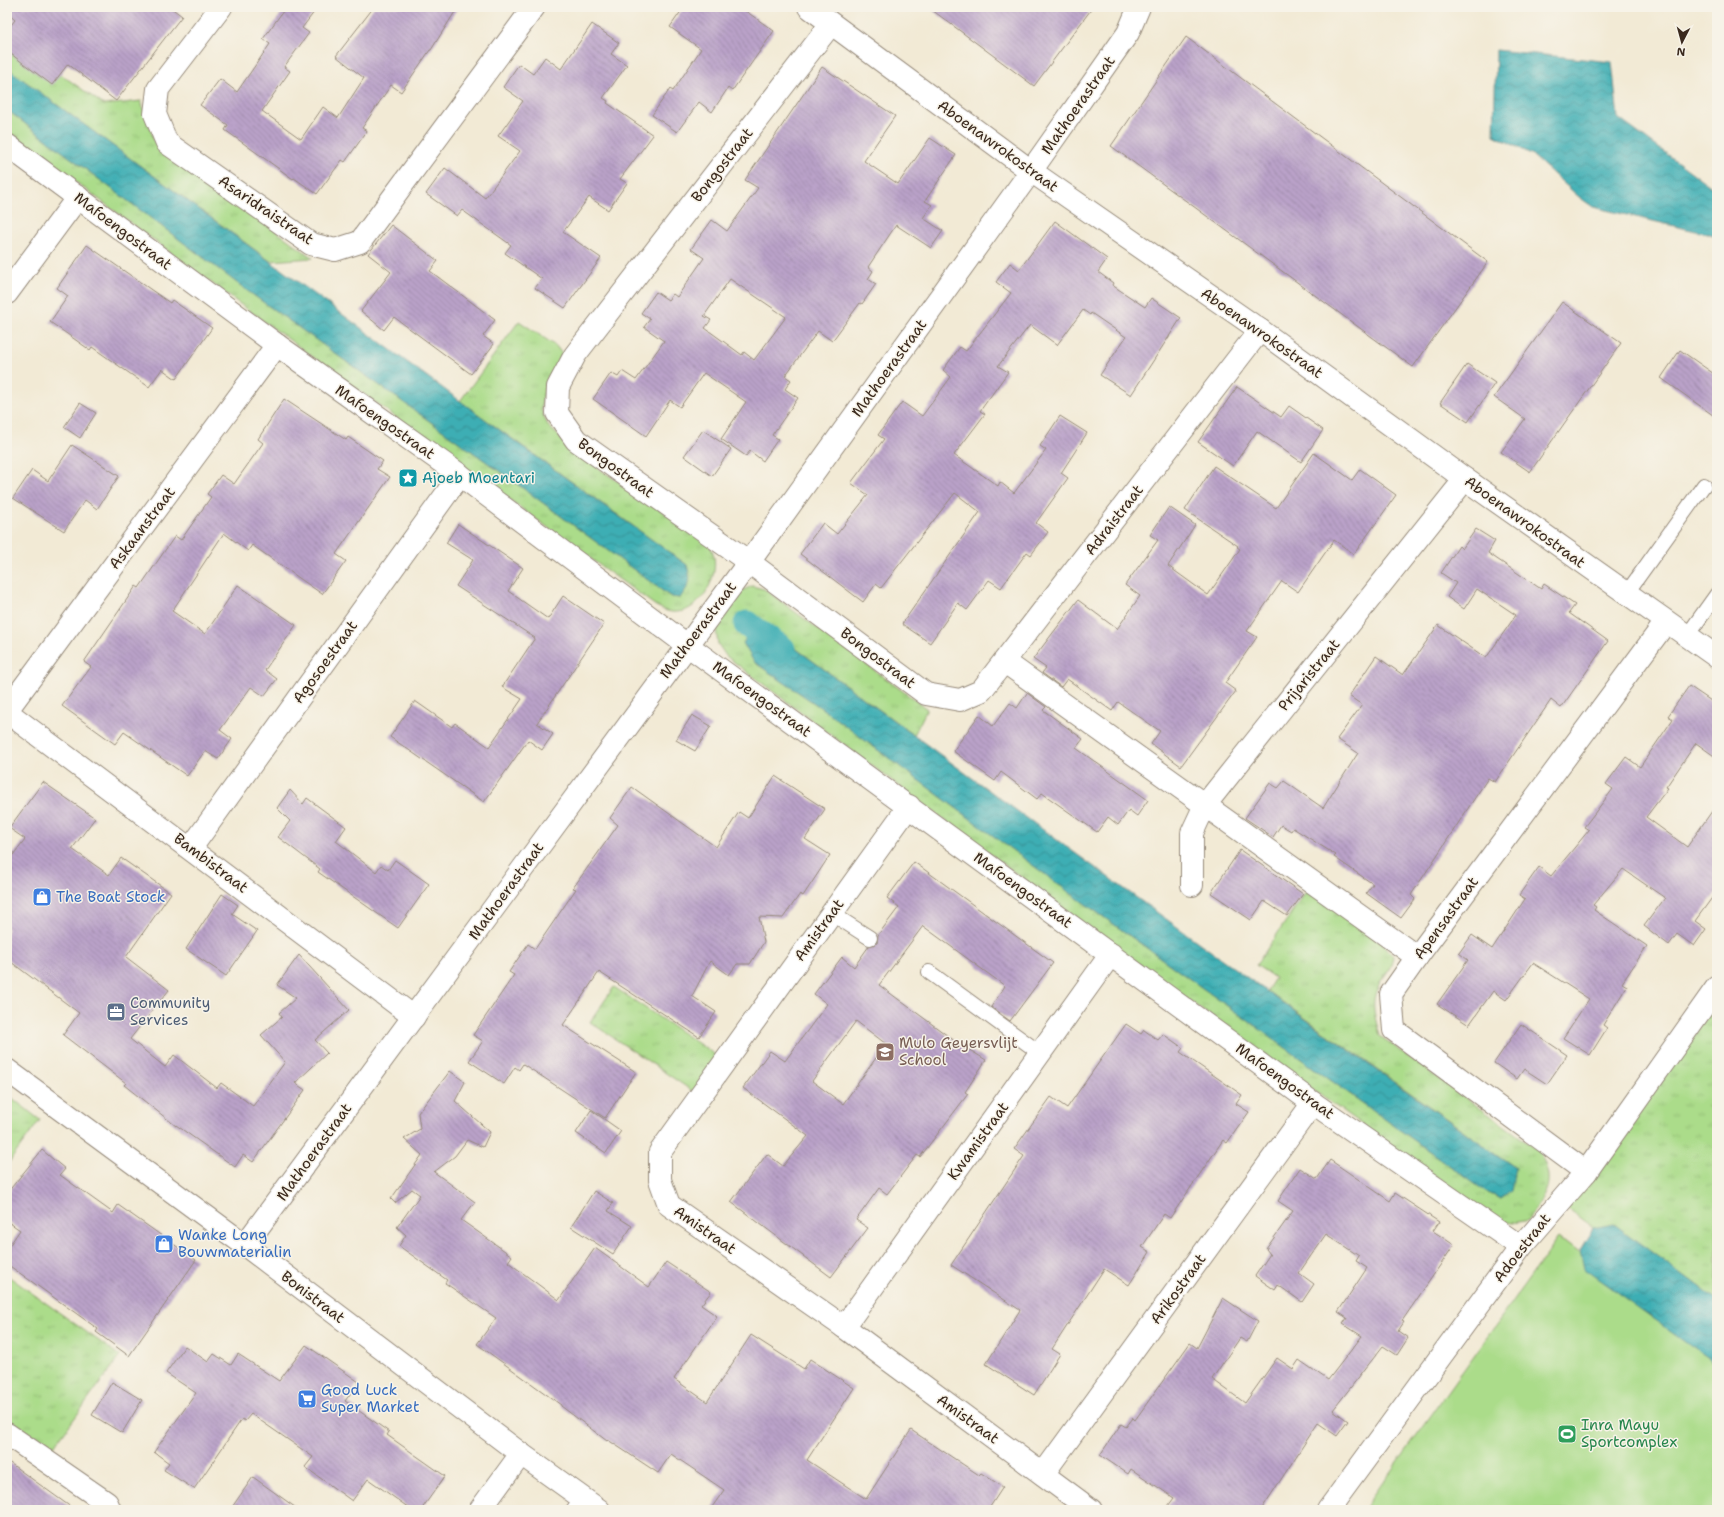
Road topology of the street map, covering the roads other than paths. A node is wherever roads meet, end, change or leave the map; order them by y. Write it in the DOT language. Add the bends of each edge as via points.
graph roads {
  1 [pos="221,7"];
  2 [pos="534,7"];
  3 [pos="809,7"];
  4 [pos="1139,7"];
  5 [pos="831,24"];
  6 [pos="7,145"];
  7 [pos="1031,171"];
  8 [pos="78,197"];
  9 [pos="7,293"];
  10 [pos="1260,330"];
  11 [pos="277,345"];
  12 [pos="460,475"];
  13 [pos="1465,479"];
  14 [pos="1704,484"];
  15 [pos="749,562"];
  16 [pos="1626,594"];
  17 [pos="1717,594"];
  18 [pos="1666,622"];
  19 [pos="1687,636"];
  20 [pos="687,645"];
  21 [pos="1717,657"];
  22 [pos="1006,662"];
  23 [pos="960,700"];
  24 [pos="7,711"];
  25 [pos="1205,805"];
  26 [pos="909,806"];
  27 [pos="191,848"];
  28 [pos="1192,885"];
  29 [pos="831,913"];
  30 [pos="870,938"];
  31 [pos="1111,954"];
  32 [pos="1417,957"];
  33 [pos="928,972"];
  34 [pos="1717,987"];
  35 [pos="414,1017"];
  36 [pos="1040,1053"];
  37 [pos="7,1070"];
  38 [pos="1313,1103"];
  39 [pos="1586,1172"];
  40 [pos="245,1245"];
  41 [pos="1521,1247"];
  42 [pos="844,1327"];
  43 [pos="7,1434"];
  44 [pos="522,1454"];
  45 [pos="1043,1474"];
  46 [pos="585,1506"];
  47 [pos="110,1510"];
  48 [pos="480,1510"];
  49 [pos="1091,1510"];
  50 [pos="1328,1510"];
  1 -- 2 [label="street, Asaridraistraat" via="158,89 155,114 167,143 311,244 335,250 360,242"];
  3 -- 5 [label="street, Aboenawrokostraat"];
  4 -- 7 [label="street, Mathoerastraat" via="1128,33"];
  5 -- 7 [label="street, Aboenawrokostraat"];
  5 -- 15 [label="street, Bongostraat" via="575,355 558,387 557,413 576,440"];
  6 -- 8 [label="street, Mafoengostraat"];
  7 -- 10 [label="street, Aboenawrokostraat"];
  7 -- 15 [label="street, Mathoerastraat"];
  8 -- 9 [label="street"];
  8 -- 11 [label="street, Mafoengostraat"];
  10 -- 13 [label="street, Aboenawrokostraat"];
  10 -- 22 [label="street, Adraistraat"];
  11 -- 12 [label="street, Mafoengostraat"];
  11 -- 24 [label="street, Askaanstraat"];
  12 -- 20 [label="street, Mafoengostraat"];
  12 -- 27 [label="street, Agosoestraat"];
  13 -- 16 [label="street, Aboenawrokostraat"];
  13 -- 25 [label="street, Prijaristraat"];
  14 -- 16 [label="lane"];
  15 -- 20 [label="street, Mathoerastraat"];
  15 -- 23 [label="street, Bongostraat" via="926,694"];
  16 -- 18 [label="street, Aboenawrokostraat"];
  17 -- 19 [label="lane"];
  18 -- 19 [label="street, Aboenawrokostraat"];
  18 -- 32 [label="street, Apensastraat"];
  19 -- 21 [label="street, Aboenawrokostraat"];
  20 -- 26 [label="street, Mafoengostraat"];
  20 -- 35 [label="street, Mathoerastraat"];
  22 -- 23 [label="street, Adraistraat" via="981,691"];
  22 -- 25 [label="street"];
  24 -- 27 [label="street, Bambistraat"];
  25 -- 28 [label="street, Prijaristraat" via="1192,833"];
  25 -- 32 [label="street"];
  26 -- 29 [label="street, Amistraat"];
  26 -- 31 [label="street, Mafoengostraat"];
  27 -- 35 [label="street, Bambistraat"];
  29 -- 30 [label="lane"];
  29 -- 42 [label="street, Amistraat" via="660,1152 660,1180 669,1205"];
  31 -- 36 [label="street, Kwamistraat"];
  31 -- 38 [label="street, Mafoengostraat"];
  32 -- 39 [label="street, Apensastraat" via="1391,994 1394,1030"];
  33 -- 36 [label="lane"];
  34 -- 39 [label="street, Adoestraat"];
  35 -- 40 [label="street, Mathoerastraat"];
  36 -- 42 [label="street, Kwamistraat"];
  37 -- 40 [label="street, Bonistraat"];
  38 -- 41 [label="street, Mafoengostraat"];
  38 -- 45 [label="street, Arikostraat"];
  39 -- 41 [label="street, Adoestraat"];
  40 -- 44 [label="street, Bonistraat"];
  41 -- 50 [label="street, Adoestraat"];
  42 -- 45 [label="street, Amistraat"];
  43 -- 47 [label="street" via="107,1503"];
  44 -- 46 [label="street, Bonistraat"];
  44 -- 48 [label="street"];
  45 -- 49 [label="street, Amistraat"];
}
